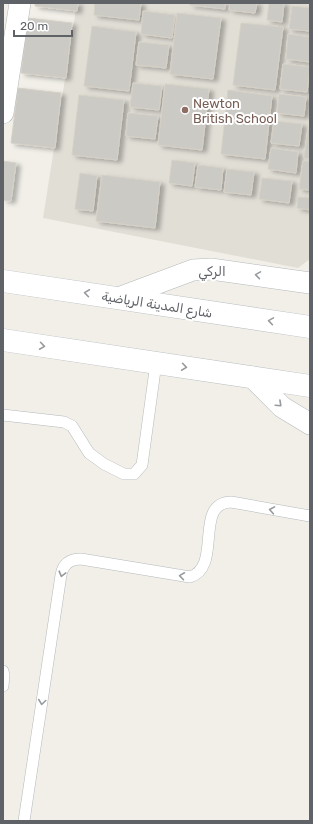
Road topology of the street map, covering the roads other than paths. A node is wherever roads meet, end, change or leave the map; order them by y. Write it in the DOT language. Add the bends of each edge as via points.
graph roads {
  1 [pos="20,3"];
  2 [pos="3,113"];
  3 [pos="3,281"];
  4 [pos="310,283"];
  5 [pos="118,298"];
  6 [pos="310,327"];
  7 [pos="3,340"];
  8 [pos="156,363"];
  9 [pos="252,377"];
  10 [pos="310,386"];
  11 [pos="5,417"];
  12 [pos="310,424"];
  13 [pos="310,516"];
  14 [pos="3,671"];
  15 [pos="3,686"];
  16 [pos="24,821"];
  1 -- 2 [label="street"];
  5 -- 3 [label="main road, شارع المدينة الرياضية, one-way"];
  4 -- 5 [label="street, الركي, one-way" via="211,268 193,270"];
  6 -- 5 [label="main road, شارع المدينة الرياضية, one-way"];
  7 -- 8 [label="main road, one-way"];
  8 -- 9 [label="main road, one-way"];
  8 -- 11 [label="lane" via="142,465 134,474 124,474 89,453 72,426 64,422"];
  9 -- 10 [label="main road"];
  9 -- 12 [label="street, one-way" via="282,407"];
  13 -- 16 [label="lane, one-way" via="231,502 220,504 213,512 203,567 200,572 190,577 81,559 65,564 61,575"];
  14 -- 15 [label="lane"];
}
